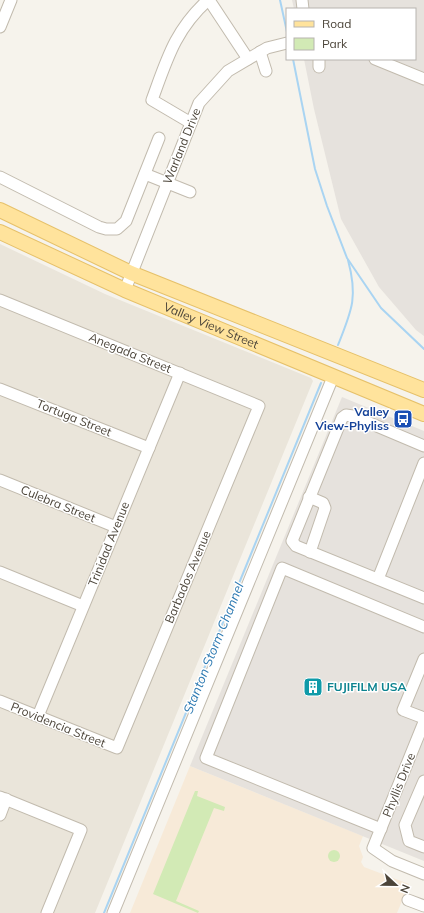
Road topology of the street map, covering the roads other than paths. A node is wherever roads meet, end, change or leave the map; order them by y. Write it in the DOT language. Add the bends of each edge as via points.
graph roads {
  1 [pos="11,0"];
  2 [pos="209,0"];
  3 [pos="0,27"];
  4 [pos="284,43"];
  5 [pos="260,52"];
  6 [pos="248,59"];
  7 [pos="377,60"];
  8 [pos="266,71"];
  9 [pos="424,79"];
  10 [pos="192,122"];
  11 [pos="160,138"];
  12 [pos="145,174"];
  13 [pos="0,177"];
  14 [pos="167,183"];
  15 [pos="190,192"];
  16 [pos="0,210"];
  17 [pos="0,232"];
  18 [pos="131,273"];
  19 [pos="125,290"];
  20 [pos="0,300"];
  21 [pos="180,373"];
  22 [pos="333,377"];
  23 [pos="0,389"];
  24 [pos="424,390"];
  25 [pos="259,406"];
  26 [pos="424,414"];
  27 [pos="424,446"];
  28 [pos="149,448"];
  29 [pos="424,463"];
  30 [pos="0,480"];
  31 [pos="309,497"];
  32 [pos="116,527"];
  33 [pos="310,552"];
  34 [pos="1,575"];
  35 [pos="378,579"];
  36 [pos="424,598"];
  37 [pos="83,606"];
  38 [pos="424,627"];
  39 [pos="424,659"];
  40 [pos="0,701"];
  41 [pos="38,716"];
  42 [pos="424,718"];
  43 [pos="424,722"];
  44 [pos="117,748"];
  45 [pos="424,781"];
  46 [pos="3,798"];
  47 [pos="0,815"];
  48 [pos="381,829"];
  49 [pos="424,848"];
  50 [pos="424,874"];
  51 [pos="408,900"];
  52 [pos="424,906"];
  53 [pos="47,913"];
  54 [pos="113,913"];
  1 -- 3 [label="street"];
  2 -- 6 [label="street"];
  2 -- 10 [label="street" via="194,13 179,32 152,100"];
  4 -- 5 [label="street, Warland Drive"];
  5 -- 6 [label="street, Warland Drive"];
  5 -- 8 [label="street"];
  6 -- 10 [label="street, Warland Drive" via="223,76 199,103"];
  7 -- 9 [label="street"];
  10 -- 14 [label="street, Warland Drive"];
  11 -- 12 [label="street"];
  12 -- 13 [label="street" via="126,221 122,226 112,230 99,227"];
  12 -- 14 [label="street"];
  14 -- 15 [label="street"];
  14 -- 18 [label="street, Warland Drive"];
  16 -- 18 [label="main road, Valley View Street"];
  17 -- 19 [label="main road, Valley View Street"];
  18 -- 19 [label="street, Warland Drive"];
  18 -- 24 [label="main road, Valley View Street"];
  19 -- 22 [label="main road, Valley View Street"];
  20 -- 21 [label="street, Anegada Street"];
  21 -- 25 [label="street, Anegada Street"];
  21 -- 28 [label="street, Trinidad Avenue"];
  22 -- 26 [label="main road, Valley View Street"];
  22 -- 54 [label="street"];
  23 -- 28 [label="street, Tortuga Street"];
  25 -- 44 [label="street, Barbados Avenue"];
  27 -- 31 [label="street" via="346,415 342,418"];
  28 -- 32 [label="street, Trinidad Avenue"];
  29 -- 35 [label="street"];
  30 -- 32 [label="street, Culebra Street"];
  31 -- 33 [label="street" via="323,503 325,508"];
  31 -- 33 [label="street" via="292,541 296,546"];
  32 -- 37 [label="street, Trinidad Avenue"];
  33 -- 35 [label="street"];
  34 -- 37 [label="street"];
  35 -- 36 [label="street"];
  37 -- 41 [label="street, Trinidad Avenue"];
  38 -- 48 [label="street" via="282,568 206,758"];
  39 -- 42 [label="street" via="403,710"];
  40 -- 41 [label="street, Providencia Street"];
  41 -- 44 [label="street, Providencia Street"];
  43 -- 48 [label="street, Phyllis Drive"];
  45 -- 49 [label="street" via="405,825 409,840"];
  46 -- 47 [label="street"];
  46 -- 53 [label="street" via="81,830"];
  48 -- 50 [label="street, Phyllis Drive" via="373,848 392,861"];
  51 -- 52 [label="street"];
}
